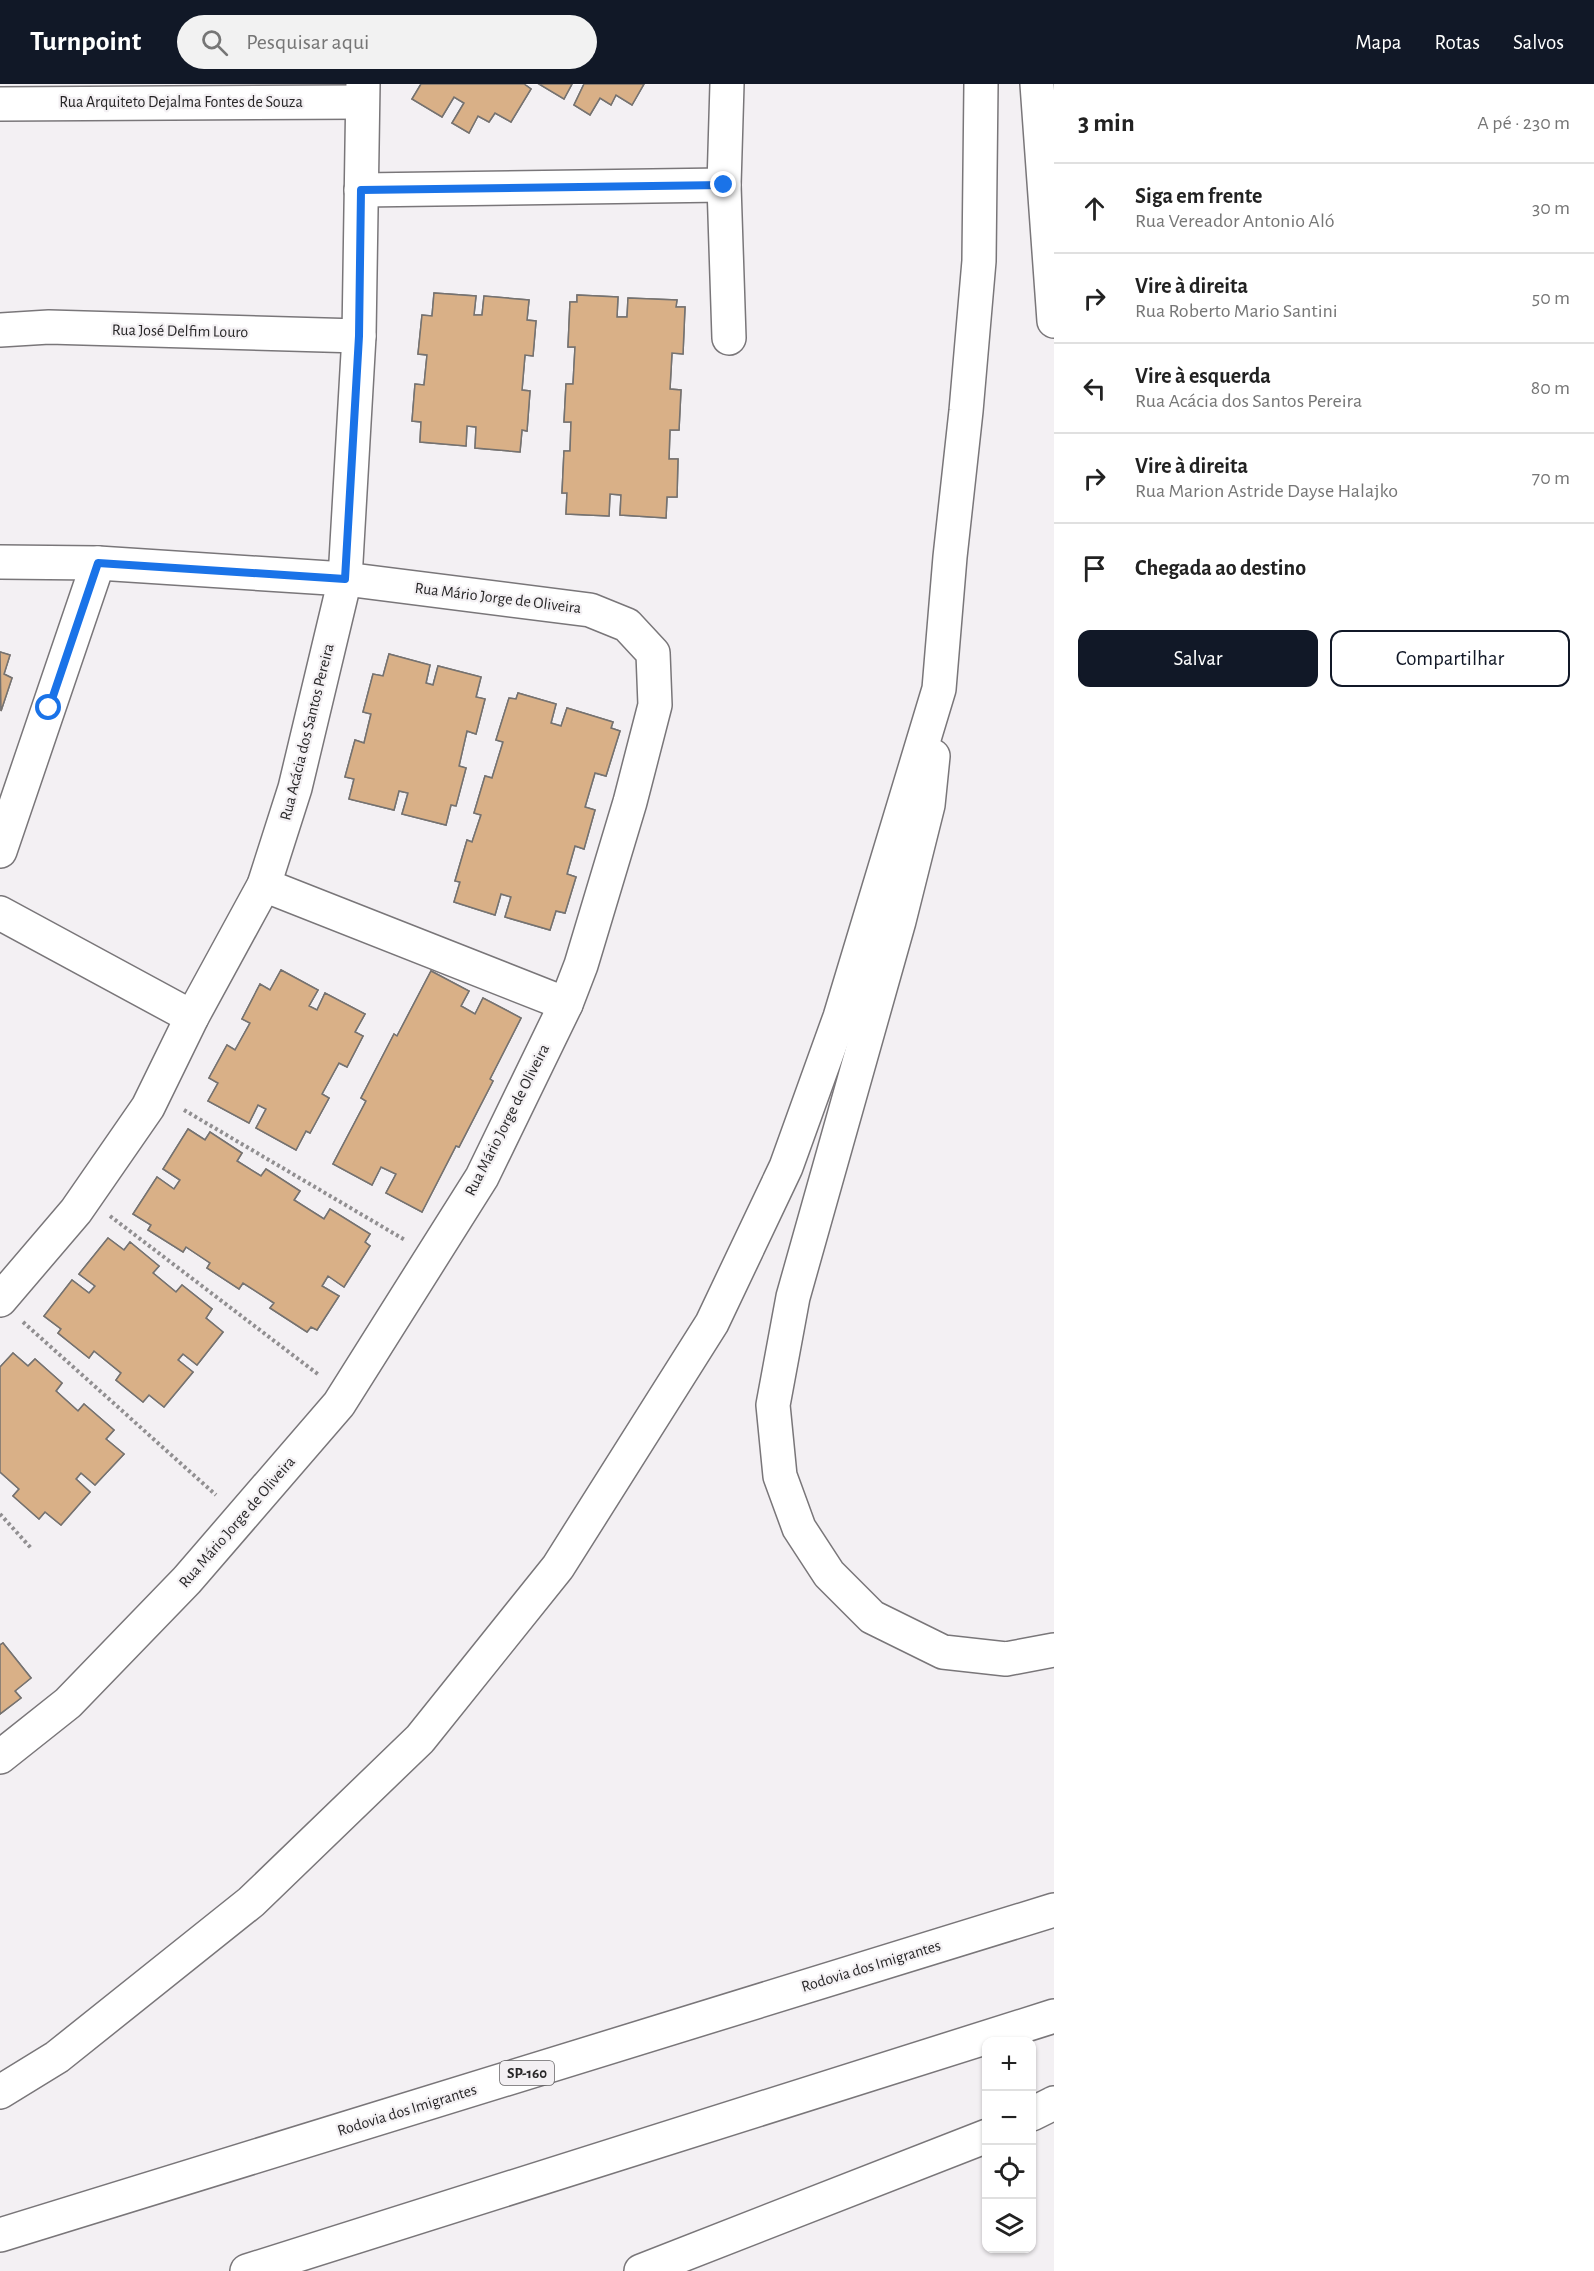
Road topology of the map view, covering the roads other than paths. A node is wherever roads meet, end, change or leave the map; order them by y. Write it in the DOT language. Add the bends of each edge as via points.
graph roads {
  1 [pos="727,84"];
  2 [pos="981,84"];
  3 [pos="1037,84"];
  4 [pos="362,93"];
  5 [pos="0,104"];
  6 [pos="724,185"];
  7 [pos="361,190"];
  8 [pos="1054,321"];
  9 [pos="0,330"];
  10 [pos="359,336"];
  11 [pos="729,338"];
  12 [pos="0,562"];
  13 [pos="98,563"];
  14 [pos="345,579"];
  15 [pos="939,689"];
  16 [pos="0,850"];
  17 [pos="264,885"];
  18 [pos="0,913"];
  19 [pos="566,1004"];
  20 [pos="192,1017"];
  21 [pos="9,1308"];
  22 [pos="1054,1650"];
  23 [pos="0,1757"];
  24 [pos="1054,1910"];
  25 [pos="1054,2016"];
  26 [pos="0,2092"];
  27 [pos="1054,2103"];
  28 [pos="1036,2112"];
  29 [pos="982,2138"];
  30 [pos="0,2235"];
  31 [pos="247,2271"];
  32 [pos="641,2271"];
  1 -- 6 [label="main road"];
  2 -- 15 [label="main road" via="979,261"];
  3 -- 8 [label="main road"];
  4 -- 5 [label="main road, Rua Arquiteto Dejalma Fontes de Souza"];
  4 -- 7 [label="main road, Rua Acácia dos Santos Pereira"];
  6 -- 7 [label="main road"];
  6 -- 11 [label="main road"];
  7 -- 10 [label="main road, Rua Acácia dos Santos Pereira"];
  9 -- 10 [label="main road, Rua José Delfim Louro" via="49,327"];
  10 -- 14 [label="main road, Rua Acácia dos Santos Pereira"];
  12 -- 13 [label="main road, Rua Mário Jorge de Oliveira"];
  13 -- 14 [label="main road, Rua Mário Jorge de Oliveira"];
  13 -- 16 [label="main road"];
  14 -- 17 [label="main road, Rua Acácia dos Santos Pereira" via="295,788"];
  14 -- 19 [label="main road, Rua Mário Jorge de Oliveira" via="590,610 627,625 653,653 655,705 630,802"];
  15 -- 22 [label="main road" via="928,805 793,1297 773,1405 780,1476 799,1528 829,1574 872,1617 943,1652 1006,1659"];
  15 -- 26 [label="main road" via="840,1017 786,1167 712,1323 558,1567 420,1738 250,1902 57,2057"];
  17 -- 19 [label="main road"];
  17 -- 20 [label="main road, Rua Acácia dos Santos Pereira"];
  18 -- 20 [label="main road"];
  19 -- 23 [label="main road, Rua Mário Jorge de Oliveira" via="482,1177 345,1394 188,1580 68,1703"];
  20 -- 21 [label="main road, Rua Acácia dos Santos Pereira" via="148,1107"];
  24 -- 30 [label="main road, Rodovia dos Imigrantes / SP-160"];
  25 -- 31 [label="main road"];
  27 -- 28 [label="main road"];
  29 -- 32 [label="main road"];
}
